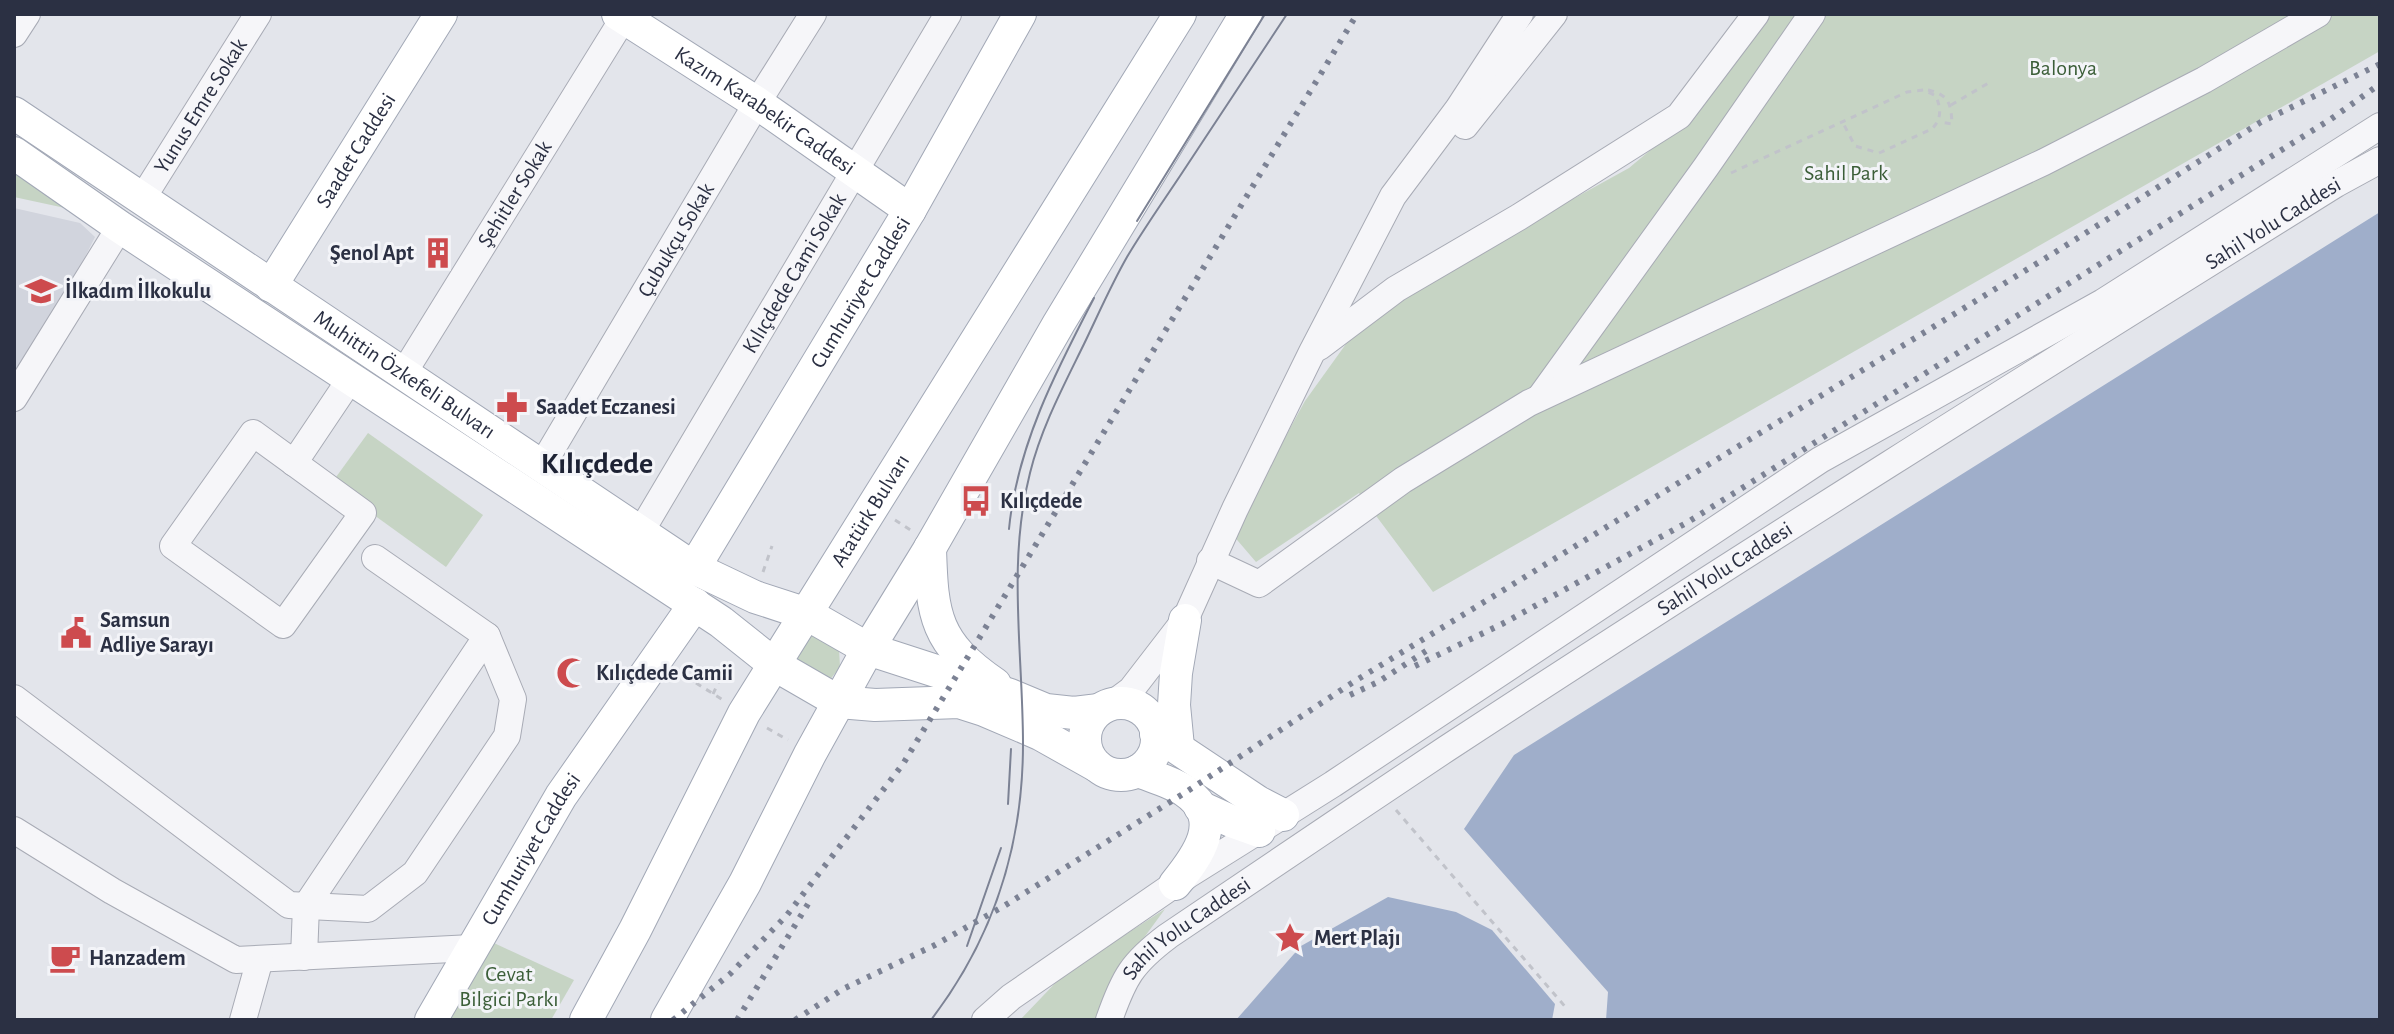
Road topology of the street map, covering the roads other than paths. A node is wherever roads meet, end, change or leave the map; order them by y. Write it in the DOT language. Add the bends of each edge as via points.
graph roads {
  1 [pos="27,14"];
  2 [pos="258,14"];
  3 [pos="441,14"];
  4 [pos="813,14"];
  5 [pos="948,14"];
  6 [pos="1020,14"];
  7 [pos="1180,14"];
  8 [pos="1246,14"];
  9 [pos="1520,14"];
  10 [pos="1554,14"];
  11 [pos="1756,14"];
  12 [pos="1812,14"];
  13 [pos="2318,14"];
  14 [pos="622,15"];
  15 [pos="14,34"];
  16 [pos="757,103"];
  17 [pos="14,113"];
  18 [pos="2380,126"];
  19 [pos="14,153"];
  20 [pos="2380,160"];
  21 [pos="853,172"];
  22 [pos="142,199"];
  23 [pos="910,210"];
  24 [pos="213,238"];
  25 [pos="111,240"];
  26 [pos="1357,269"];
  27 [pos="188,279"];
  28 [pos="271,286"];
  29 [pos="320,310"];
  30 [pos="295,350"];
  31 [pos="1312,352"];
  32 [pos="403,374"];
  33 [pos="351,378"];
  34 [pos="14,398"];
  35 [pos="1539,398"];
  36 [pos="294,463"];
  37 [pos="541,467"];
  38 [pos="640,533"];
  39 [pos="931,546"];
  40 [pos="375,558"];
  41 [pos="1210,561"];
  42 [pos="694,568"];
  43 [pos="695,604"];
  44 [pos="807,614"];
  45 [pos="1185,620"];
  46 [pos="487,636"];
  47 [pos="868,649"];
  48 [pos="775,665"];
  49 [pos="1010,695"];
  50 [pos="14,698"];
  51 [pos="839,702"];
  52 [pos="1105,707"];
  53 [pos="1167,740"];
  54 [pos="1097,766"];
  55 [pos="1138,771"];
  56 [pos="1200,807"];
  57 [pos="1271,823"];
  58 [pos="14,830"];
  59 [pos="1175,884"];
  60 [pos="306,906"];
  61 [pos="472,948"];
  62 [pos="304,957"];
  63 [pos="260,959"];
  64 [pos="243,1020"];
  65 [pos="431,1020"];
  66 [pos="586,1020"];
  67 [pos="667,1020"];
  68 [pos="985,1020"];
  69 [pos="1109,1020"];
  1 -- 15 [label="street"];
  2 -- 22 [label="street, Yunus Emre Sokak"];
  3 -- 28 [label="main road, Saadet Caddesi"];
  4 -- 16 [label="street, Çubukçu Sokak"];
  5 -- 21 [label="street, Kılıçdede Cami Sokak"];
  6 -- 23 [label="main road, Cumhuriyet Caddesi"];
  7 -- 44 [label="main road, Atatürk Bulvarı"];
  8 -- 39 [label="main road"];
  9 -- 26 [label="street" via="1393,196"];
  10 -- 26 [label="street" via="1437,161 1381,246"];
  11 -- 31 [label="street" via="1679,116 1396,289"];
  12 -- 35 [label="street"];
  13 -- 35 [label="street" via="2044,162"];
  14 -- 16 [label="main road, Kazım Karabekir Caddesi"];
  14 -- 32 [label="street, Şehitler Sokak"];
  16 -- 21 [label="main road, Kazım Karabekir Caddesi"];
  16 -- 37 [label="street, Çubukçu Sokak"];
  17 -- 22 [label="main road, Muhittin Özkefeli Bulvarı"];
  18 -- 57 [label="street" via="2103,302 1820,460"];
  19 -- 25 [label="main road, Muhittin Özkefeli Bulvarı"];
  20 -- 69 [label="street, Sahil Yolu Caddesi" via="1785,532 1168,936 1127,974"];
  21 -- 23 [label="main road, Kazım Karabekir Caddesi"];
  21 -- 38 [label="street, Kılıçdede Cami Sokak"];
  22 -- 24 [label="main road, Muhittin Özkefeli Bulvarı"];
  23 -- 42 [label="main road, Cumhuriyet Caddesi"];
  24 -- 27 [label="street"];
  24 -- 28 [label="main road, Muhittin Özkefeli Bulvarı"];
  25 -- 27 [label="main road, Muhittin Özkefeli Bulvarı"];
  25 -- 34 [label="street"];
  26 -- 31 [label="street"];
  27 -- 30 [label="main road, Muhittin Özkefeli Bulvarı"];
  28 -- 29 [label="main road, Muhittin Özkefeli Bulvarı"];
  29 -- 30 [label="street"];
  29 -- 32 [label="main road, Muhittin Özkefeli Bulvarı"];
  30 -- 33 [label="main road, Muhittin Özkefeli Bulvarı"];
  31 -- 41 [label="street"];
  32 -- 37 [label="main road, Muhittin Özkefeli Bulvarı"];
  33 -- 36 [label="street"];
  33 -- 43 [label="main road, Muhittin Özkefeli Bulvarı"];
  35 -- 41 [label="street" via="1403,480 1259,584"];
  36 -- 36 [label="street" via="253,433 173,546 283,625 363,513"];
  37 -- 38 [label="main road, Muhittin Özkefeli Bulvarı"];
  38 -- 42 [label="main road, Muhittin Özkefeli Bulvarı"];
  39 -- 47 [label="main road"];
  39 -- 49 [label="main road" via="931,590 948,642"];
  40 -- 46 [label="street"];
  41 -- 45 [label="street"];
  42 -- 44 [label="main road, Muhittin Özkefeli Bulvarı"];
  43 -- 48 [label="main road, Muhittin Özkefeli Bulvarı"];
  43 -- 61 [label="main road, Cumhuriyet Caddesi" via="561,796"];
  44 -- 47 [label="main road, Muhittin Özkefeli Bulvarı"];
  44 -- 48 [label="main road, Atatürk Bulvarı"];
  45 -- 52 [label="street" via="1131,690"];
  45 -- 53 [label="main road"];
  46 -- 60 [label="street"];
  46 -- 60 [label="street" via="513,699 507,736 415,873 368,909"];
  47 -- 49 [label="main road, Muhittin Özkefeli Bulvarı"];
  47 -- 51 [label="main road"];
  48 -- 51 [label="main road, Muhittin Özkefeli Bulvarı"];
  48 -- 66 [label="main road, Atatürk Bulvarı" via="744,713"];
  49 -- 52 [label="main road" via="1046,710 1074,713"];
  50 -- 60 [label="street" via="289,905"];
  51 -- 54 [label="main road" via="959,702 1040,734"];
  51 -- 67 [label="main road"];
  52 -- 53 [label="main road" via="1132,705"];
  52 -- 54 [label="main road" via="1086,727 1084,738"];
  53 -- 55 [label="main road" via="1157,742 1148,764"];
  53 -- 57 [label="main road" via="1258,802"];
  54 -- 55 [label="main road" via="1116,775"];
  55 -- 56 [label="main road" via="1186,792"];
  56 -- 57 [label="main road"];
  56 -- 59 [label="main road" via="1206,823 1204,840"];
  57 -- 59 [label="street"];
  58 -- 63 [label="street" via="236,960"];
  59 -- 68 [label="street"];
  60 -- 62 [label="street"];
  61 -- 62 [label="street"];
  61 -- 65 [label="main road, Cumhuriyet Caddesi"];
  62 -- 63 [label="street"];
  63 -- 64 [label="street"];
}
